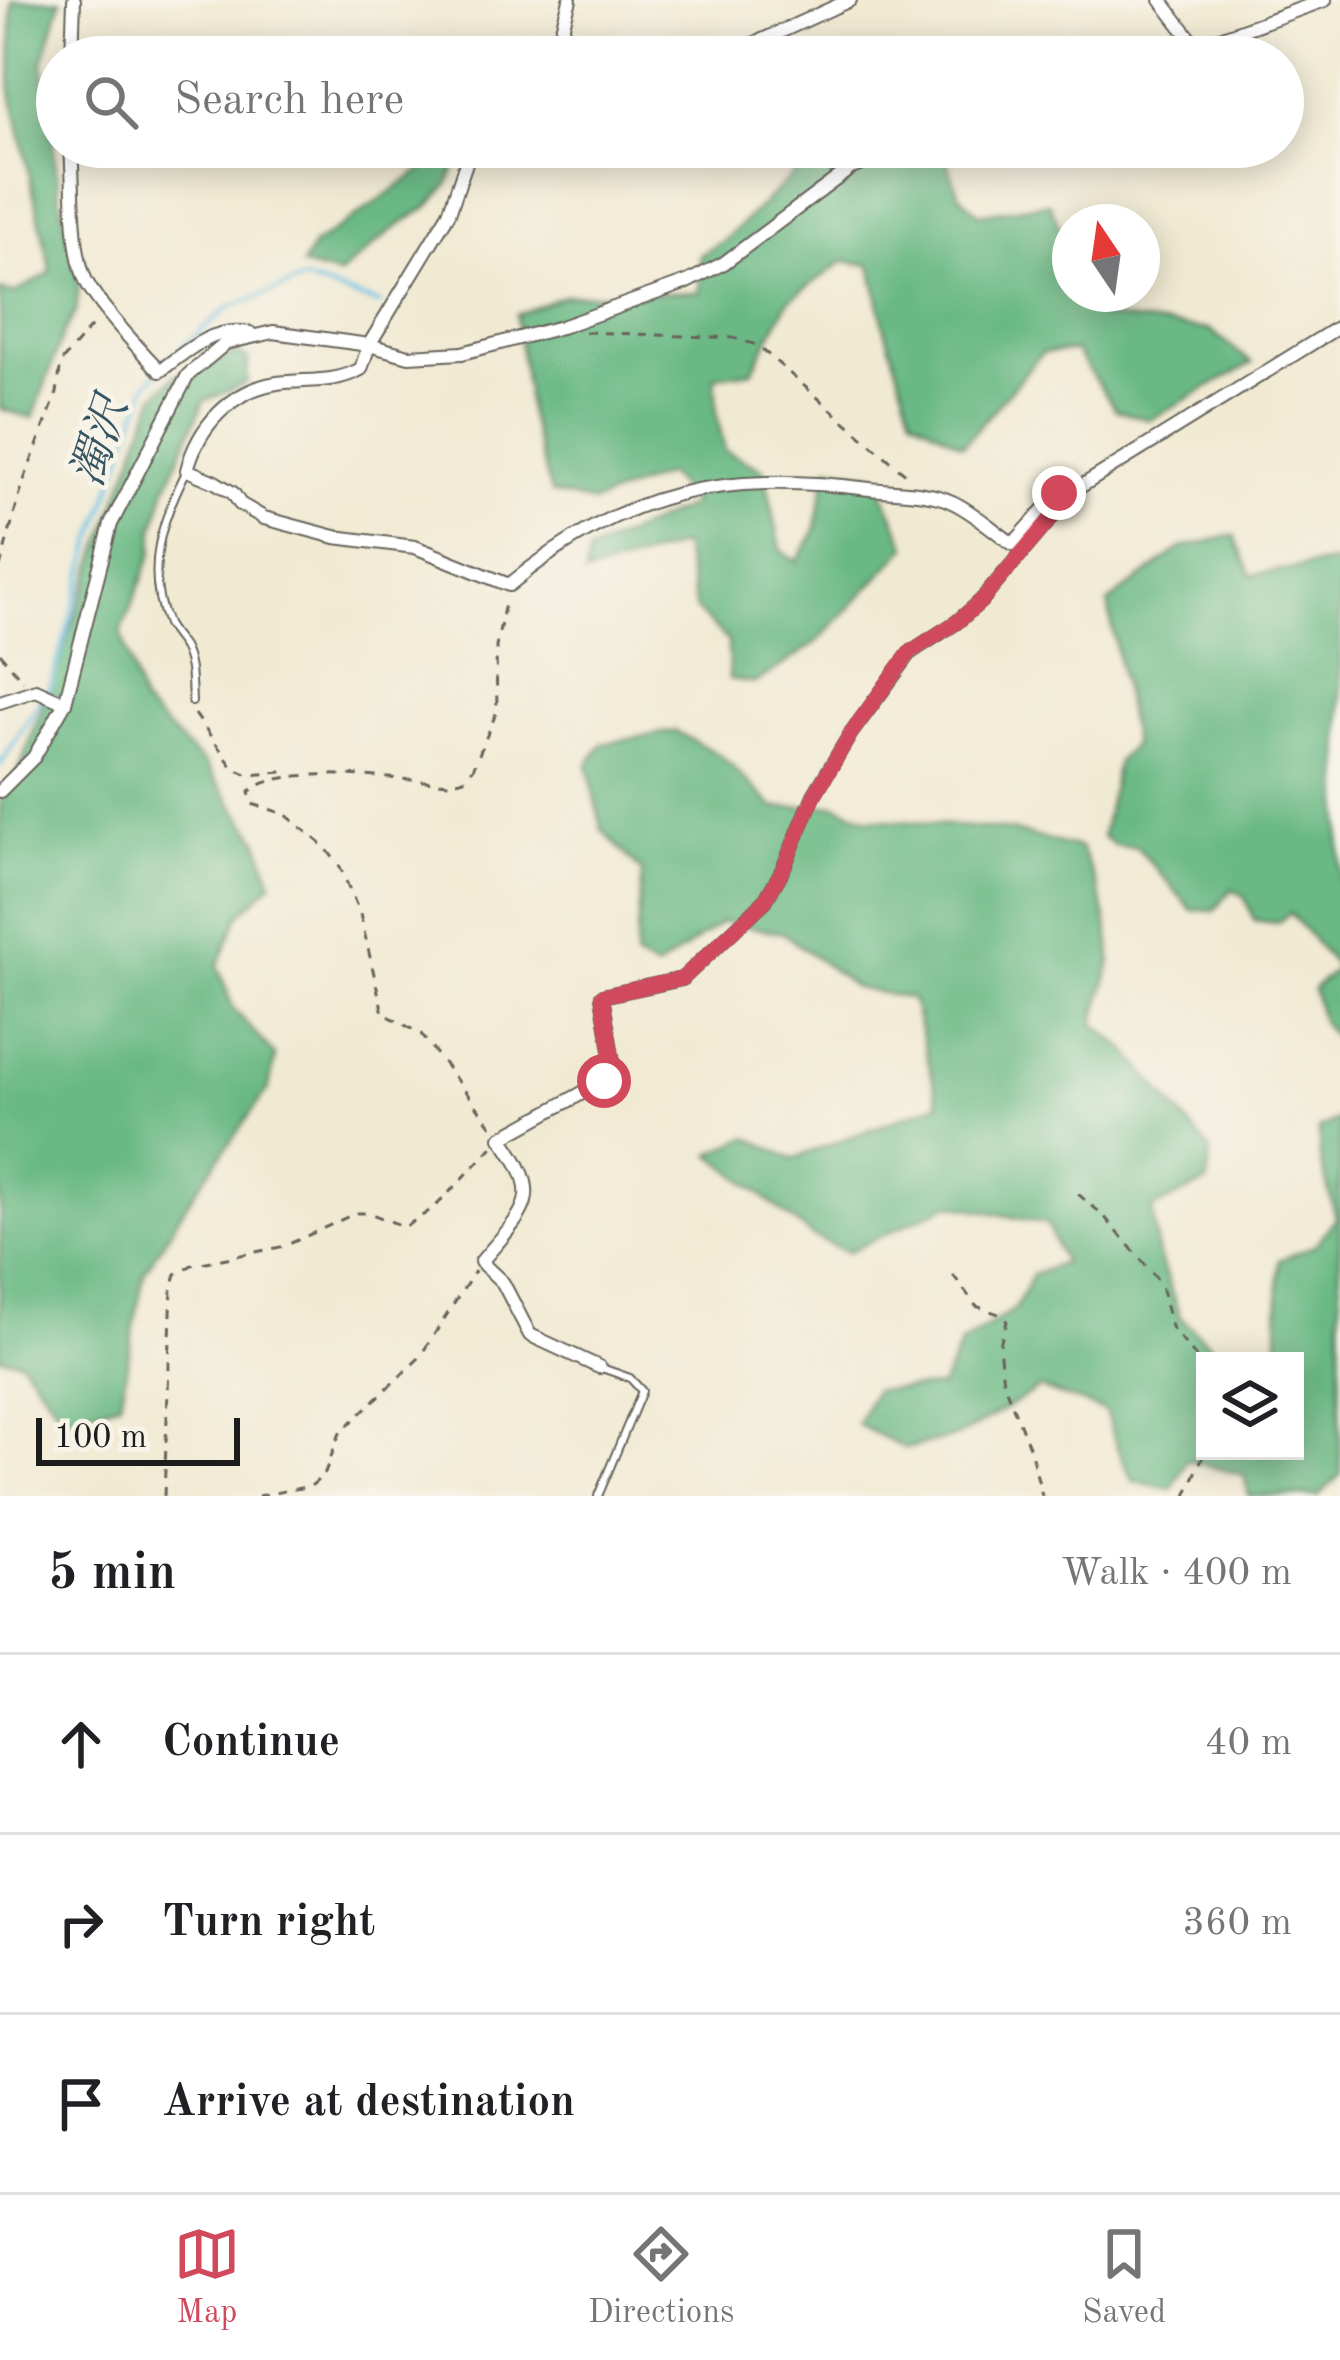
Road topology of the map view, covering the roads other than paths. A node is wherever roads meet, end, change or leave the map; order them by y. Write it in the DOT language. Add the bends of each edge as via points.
graph roads {
  1 [pos="74,0"];
  2 [pos="570,0"];
  3 [pos="850,0"];
  4 [pos="1161,0"];
  5 [pos="1325,0"];
  6 [pos="73,36"];
  7 [pos="560,36"];
  8 [pos="771,36"];
  9 [pos="1187,36"];
  10 [pos="1237,36"];
  11 [pos="73,168"];
  12 [pos="464,168"];
  13 [pos="850,168"];
  14 [pos="1340,326"];
  15 [pos="257,334"];
  16 [pos="369,345"];
  17 [pos="187,470"];
  18 [pos="1075,490"];
  19 [pos="0,702"];
  20 [pos="192,702"];
  21 [pos="65,704"];
  22 [pos="0,791"];
  23 [pos="599,1367"];
  24 [pos="598,1496"];
  1 -- 6 [label="street"];
  2 -- 7 [label="street"];
  3 -- 8 [label="street"];
  4 -- 9 [label="street"];
  5 -- 10 [label="street"];
  11 -- 15 [label="street" via="86,281 160,370 231,329"];
  12 -- 16 [label="street" via="449,213"];
  13 -- 16 [label="street" via="687,282 462,353 409,356"];
  14 -- 18 [label="street"];
  15 -- 16 [label="street"];
  15 -- 21 [label="street" via="226,343 188,375 177,396 111,524"];
  16 -- 17 [label="street" via="361,369 347,376 279,382 228,403 192,448"];
  17 -- 18 [label="street" via="264,518 415,548 509,585 602,521 703,486 830,484 932,496 1013,544 1059,493"];
  17 -- 20 [label="lane" via="166,511 156,561 168,626 186,650"];
  18 -- 23 [label="street" via="981,601 910,652 814,796 765,901 682,979 602,996 614,1068 501,1138 527,1180 528,1199 481,1262 503,1283 530,1335"];
  19 -- 21 [label="street" via="34,691"];
  21 -- 22 [label="street" via="34,757"];
  23 -- 24 [label="lane" via="642,1391"];
}
